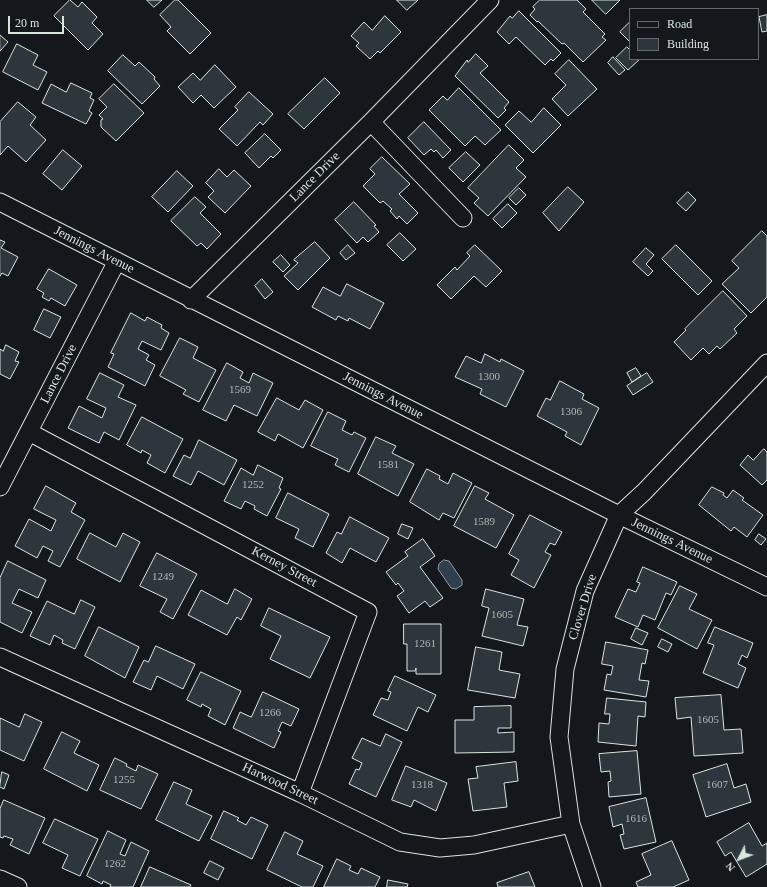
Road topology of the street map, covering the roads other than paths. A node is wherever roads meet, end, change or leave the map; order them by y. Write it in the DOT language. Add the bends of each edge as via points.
graph roads {
  1 [pos="490,0"];
  2 [pos="370,122"];
  3 [pos="0,202"];
  4 [pos="463,218"];
  5 [pos="117,261"];
  6 [pos="190,300"];
  7 [pos="767,364"];
  8 [pos="29,432"];
  9 [pos="0,487"];
  10 [pos="619,515"];
  11 [pos="767,587"];
  12 [pos="0,657"];
  13 [pos="300,793"];
  14 [pos="571,824"];
  15 [pos="0,879"];
  16 [pos="18,887"];
  17 [pos="592,887"];
  1 -- 2 [label="street, Lance Drive"];
  2 -- 4 [label="street"];
  2 -- 6 [label="street, Lance Drive"];
  3 -- 5 [label="street, Jennings Avenue"];
  5 -- 6 [label="street, Jennings Avenue"];
  5 -- 8 [label="street, Lance Drive"];
  6 -- 10 [label="street, Jennings Avenue"];
  7 -- 10 [label="street, Clover Drive"];
  8 -- 9 [label="street, Lance Drive"];
  8 -- 13 [label="street, Kerney Street" via="368,612"];
  10 -- 11 [label="street, Jennings Avenue"];
  10 -- 14 [label="street, Clover Drive" via="585,591 565,669 559,737"];
  12 -- 13 [label="street, Harwood Street"];
  13 -- 14 [label="street, Harwood Street" via="400,842 440,848 474,845"];
  14 -- 17 [label="street, Clover Drive"];
  15 -- 16 [label="street"];
}
